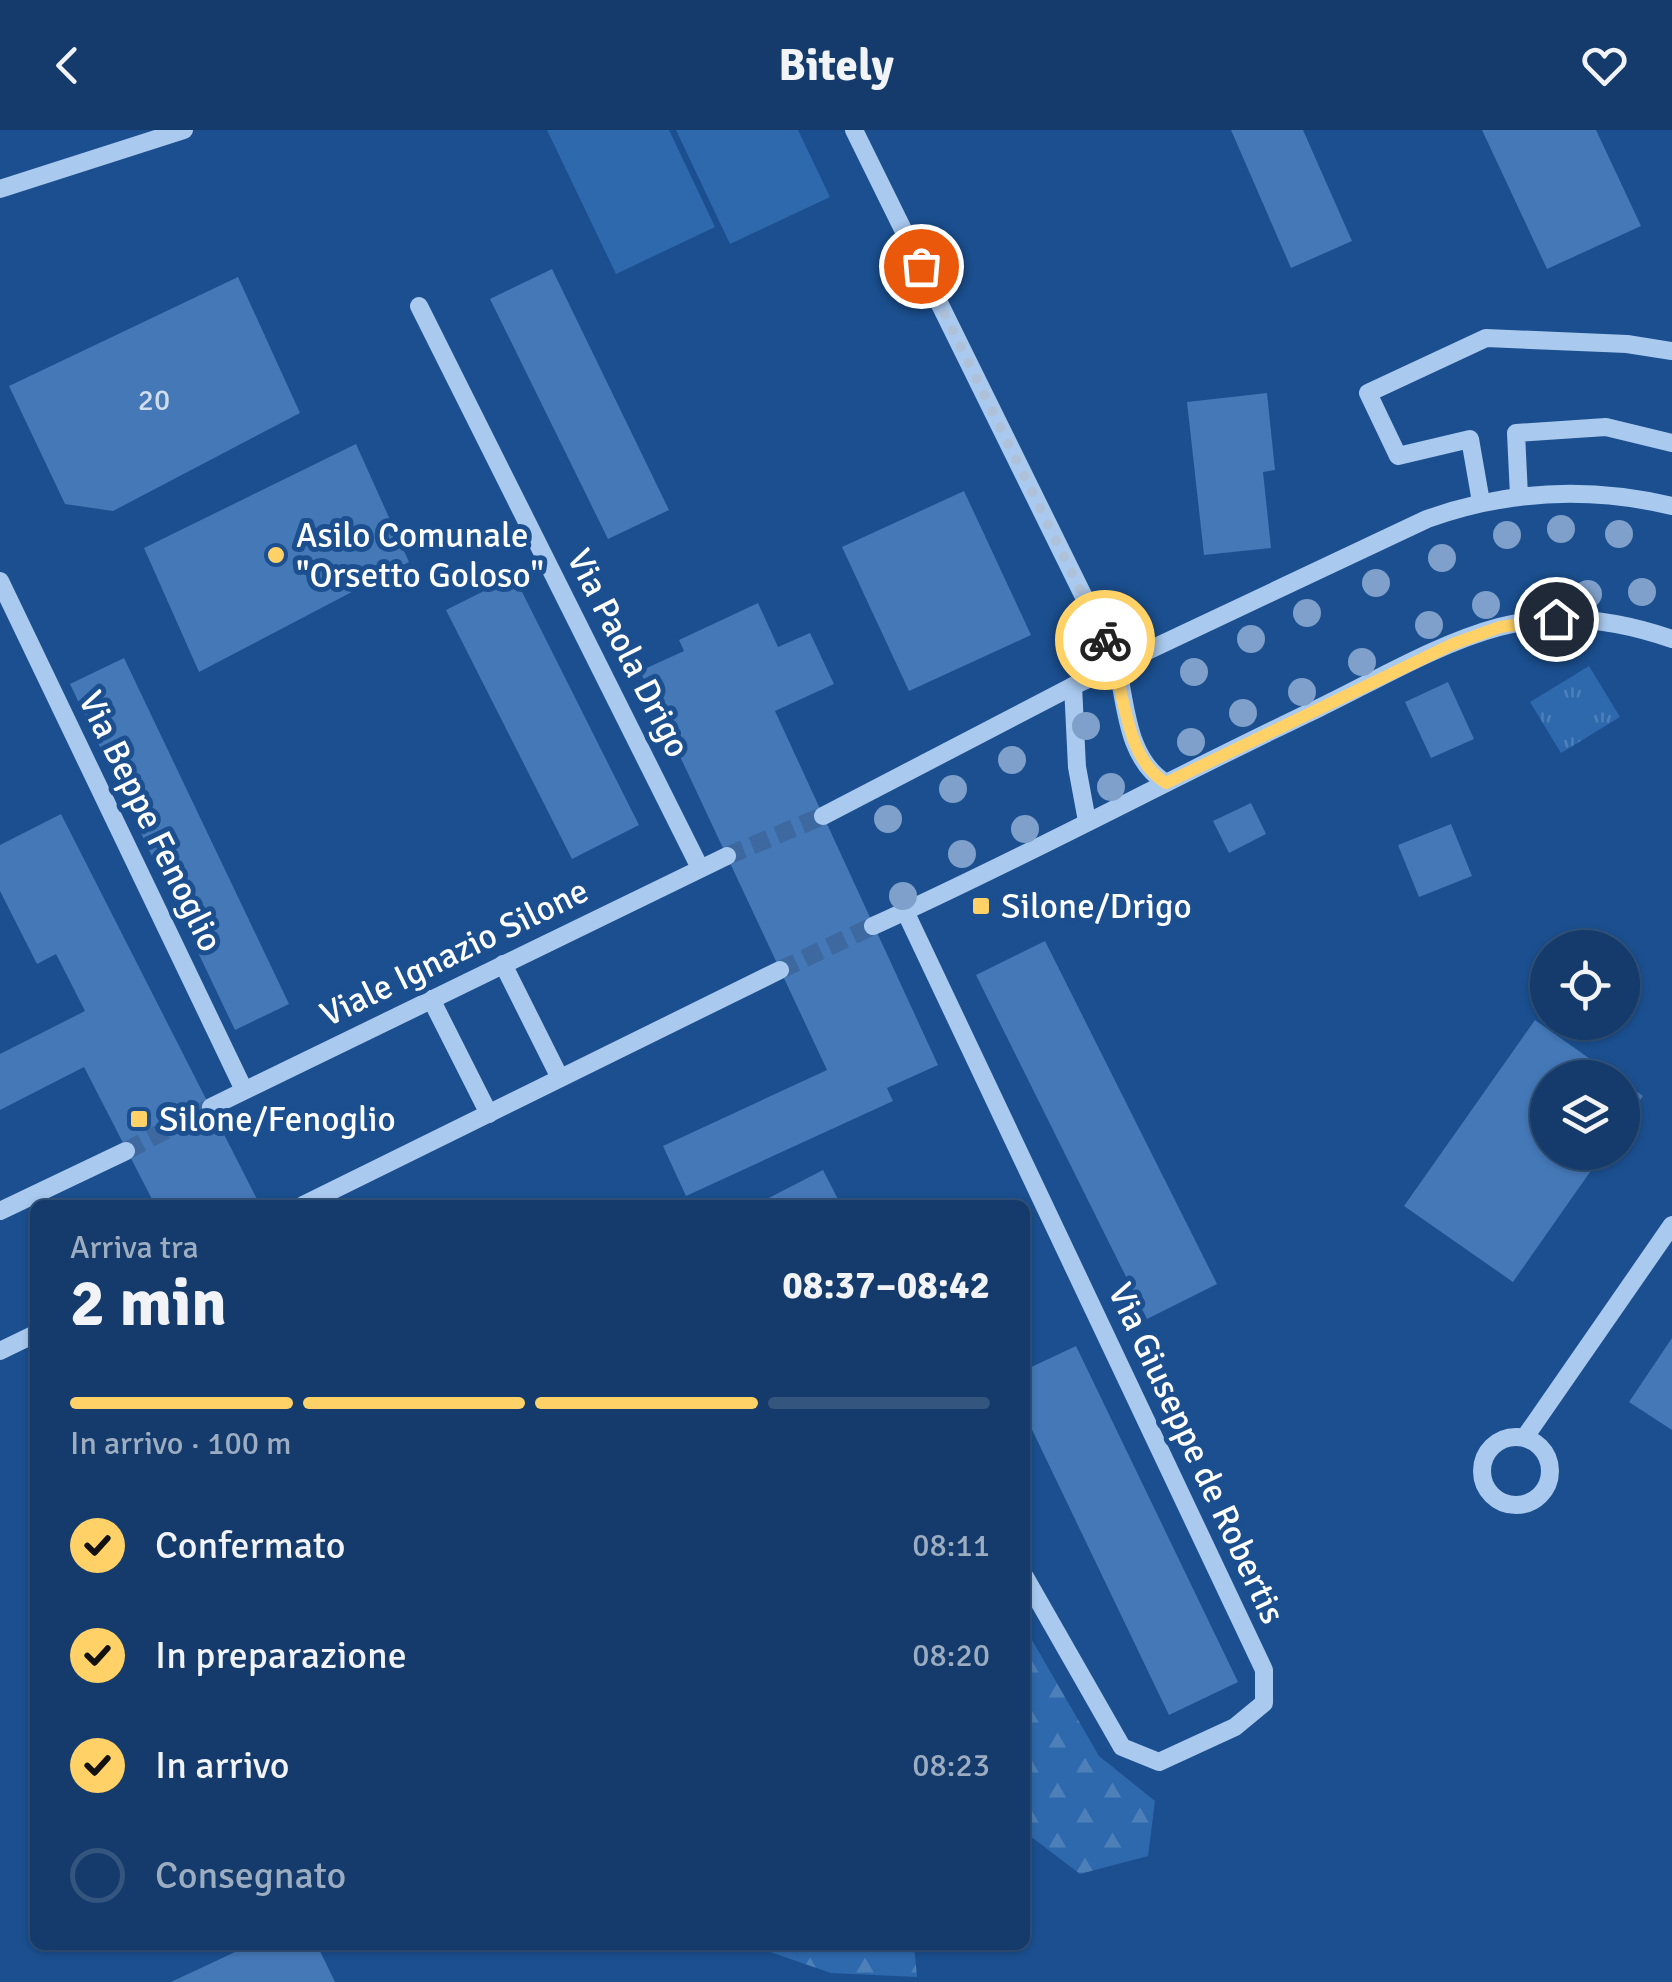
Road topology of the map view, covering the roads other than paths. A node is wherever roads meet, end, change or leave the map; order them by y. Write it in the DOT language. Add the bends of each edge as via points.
graph roads {
  1 [pos="184,130"];
  2 [pos="854,130"];
  3 [pos="0,188"];
  4 [pos="419,306"];
  5 [pos="1672,351"];
  6 [pos="1672,442"];
  7 [pos="1518,496"];
  8 [pos="1481,502"];
  9 [pos="1672,506"];
  10 [pos="0,580"];
  11 [pos="1672,639"];
  12 [pos="1117,664"];
  13 [pos="1073,686"];
  14 [pos="1166,783"];
  15 [pos="823,816"];
  16 [pos="1087,821"];
  17 [pos="727,856"];
  18 [pos="700,868"];
  19 [pos="905,912"];
  20 [pos="873,926"];
  21 [pos="503,964"];
  22 [pos="780,970"];
  23 [pos="431,999"];
  24 [pos="560,1078"];
  25 [pos="244,1090"];
  26 [pos="211,1107"];
  27 [pos="489,1114"];
  28 [pos="126,1150"];
  29 [pos="313,1200"];
  30 [pos="0,1212"];
  31 [pos="1672,1224"];
  32 [pos="30,1336"];
  33 [pos="0,1351"];
  34 [pos="1525,1437"];
  35 [pos="1030,1586"];
  1 -- 3 [label="street"];
  2 -- 12 [label="street"];
  4 -- 18 [label="street, Via Paola Drigo"];
  5 -- 8 [label="street" via="1486,338 1368,392 1398,456 1470,439"];
  6 -- 7 [label="street" via="1606,427 1516,433"];
  7 -- 8 [label="street"];
  7 -- 9 [label="street" via="1592,492"];
  8 -- 12 [label="street" via="1384,537"];
  10 -- 25 [label="street, Via Beppe Fenoglio"];
  11 -- 14 [label="street" via="1580,620 1500,627"];
  12 -- 13 [label="street"];
  12 -- 14 [label="street" via="1133,739 1148,772"];
  13 -- 15 [label="street"];
  13 -- 16 [label="street"];
  14 -- 16 [label="street"];
  16 -- 19 [label="street"];
  17 -- 18 [label="street, Viale Ignazio Silone"];
  18 -- 21 [label="street, Viale Ignazio Silone"];
  19 -- 20 [label="street"];
  19 -- 35 [label="street, Via Giuseppe de Robertis" via="1264,1670 1264,1703 1235,1727 1158,1762 1122,1747"];
  21 -- 23 [label="street, Viale Ignazio Silone"];
  21 -- 24 [label="street"];
  22 -- 24 [label="street"];
  23 -- 25 [label="street, Viale Ignazio Silone"];
  23 -- 27 [label="street"];
  24 -- 27 [label="street"];
  25 -- 26 [label="street, Viale Ignazio Silone"];
  27 -- 29 [label="street"];
  28 -- 30 [label="street"];
  31 -- 34 [label="street"];
  32 -- 33 [label="street"];
}
